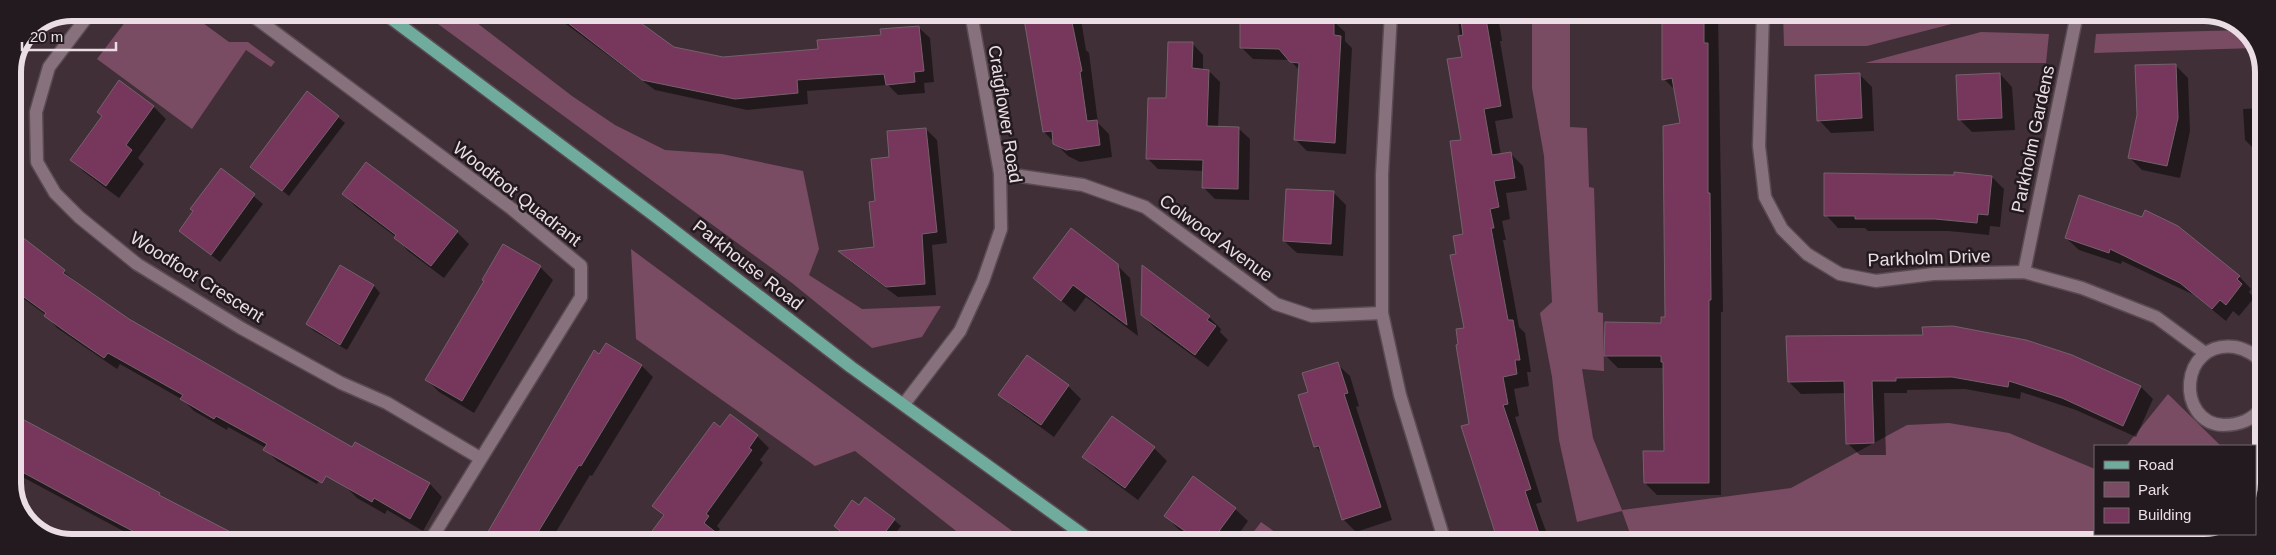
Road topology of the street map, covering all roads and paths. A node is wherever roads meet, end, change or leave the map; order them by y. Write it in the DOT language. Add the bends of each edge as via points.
graph roads {
  1 [pos="83,21"];
  2 [pos="260,21"];
  3 [pos="395,21"];
  4 [pos="972,21"];
  5 [pos="1391,21"];
  6 [pos="1763,21"];
  7 [pos="2075,21"];
  8 [pos="1000,173"];
  9 [pos="2024,272"];
  10 [pos="1382,313"];
  11 [pos="2205,353"];
  12 [pos="2255,356"];
  13 [pos="904,404"];
  14 [pos="2255,417"];
  15 [pos="480,458"];
  16 [pos="435,534"];
  17 [pos="1082,534"];
  18 [pos="1443,534"];
  1 -- 15 [label="street, Woodfoot Crescent" via="49,67 36,112 37,162 55,193 79,217 153,274 241,328 342,383 387,403"];
  2 -- 15 [label="street, Woodfoot Quadrant" via="512,209 581,266 581,296"];
  3 -- 13 [label="main road, Parkhouse Road"];
  4 -- 8 [label="street, Craigflower Road"];
  5 -- 10 [label="street" via="1382,174"];
  6 -- 9 [label="street, Parkholm Drive" via="1759,146 1765,197 1782,229 1807,254 1840,274 1876,281 1933,274"];
  7 -- 9 [label="street, Parkholm Gardens"];
  8 -- 10 [label="street, Colwood Avenue" via="1083,185 1145,207 1276,304 1312,316"];
  8 -- 13 [label="street, Craigflower Road" via="1001,229 983,281 960,331"];
  9 -- 11 [label="street, Parkholm Drive" via="2082,288 2156,317"];
  10 -- 18 [label="street" via="1400,395"];
  11 -- 12 [label="street" via="2224,346 2243,348"];
  11 -- 14 [label="street" via="2191,371 2189,393 2199,413 2216,425 2237,425"];
  13 -- 17 [label="main road, Parkhouse Road"];
  15 -- 16 [label="street, Woodfoot Quadrant"];
}
